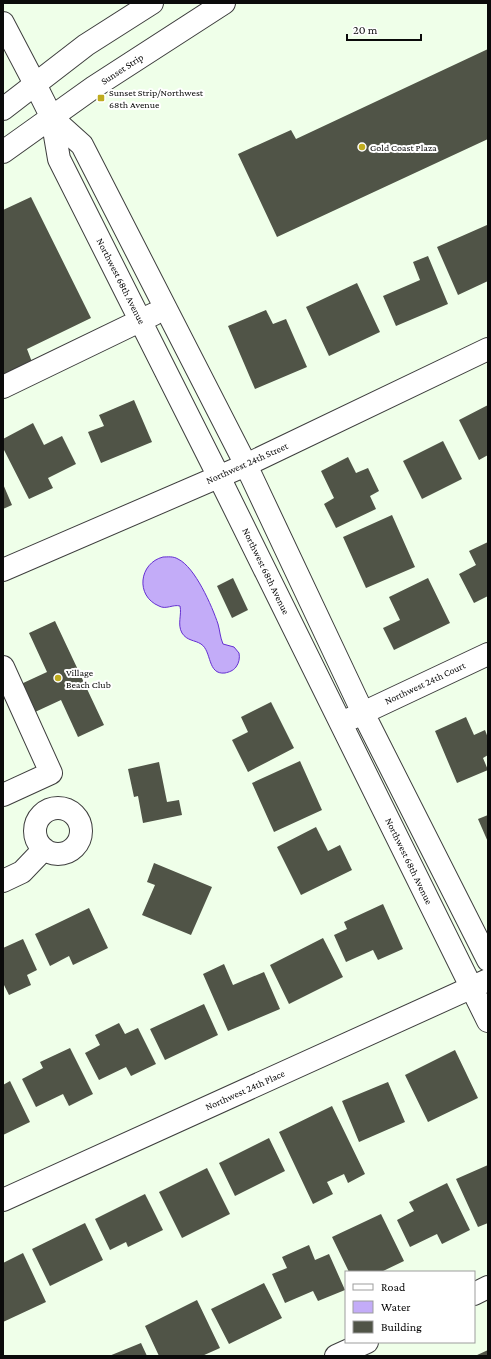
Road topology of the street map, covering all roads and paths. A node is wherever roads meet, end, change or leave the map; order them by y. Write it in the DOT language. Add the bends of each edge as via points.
graph roads {
  1 [pos="152,3"];
  2 [pos="224,3"];
  3 [pos="3,23"];
  4 [pos="35,84"];
  5 [pos="3,92"];
  6 [pos="3,109"];
  7 [pos="52,118"];
  8 [pos="3,152"];
  9 [pos="166,309"];
  10 [pos="140,320"];
  11 [pos="488,350"];
  12 [pos="3,387"];
  13 [pos="246,465"];
  14 [pos="219,476"];
  15 [pos="3,570"];
  16 [pos="488,654"];
  17 [pos="3,667"];
  18 [pos="363,713"];
  19 [pos="341,723"];
  20 [pos="3,795"];
  21 [pos="44,849"];
  22 [pos="3,881"];
  23 [pos="488,960"];
  24 [pos="480,983"];
  25 [pos="488,1021"];
  26 [pos="3,1200"];
  27 [pos="488,1288"];
  28 [pos="475,1294"];
  29 [pos="365,1343"];
  30 [pos="336,1356"];
  1 -- 4 [label="street" via="86,45"];
  2 -- 7 [label="street, Sunset Strip" via="94,87"];
  3 -- 4 [label="street, Northwest 68th Avenue"];
  4 -- 5 [label="street"];
  4 -- 6 [label="street"];
  4 -- 7 [label="street, Northwest 68th Avenue"];
  7 -- 8 [label="street, Sunset Strip"];
  7 -- 9 [label="street, Northwest 68th Avenue" via="82,145"];
  7 -- 10 [label="street, Northwest 68th Avenue" via="59,159"];
  9 -- 10 [label="street"];
  9 -- 13 [label="street, Northwest 68th Avenue"];
  10 -- 12 [label="street"];
  10 -- 14 [label="street, Northwest 68th Avenue"];
  11 -- 13 [label="street, Northwest 24th Street"];
  13 -- 14 [label="street, Northwest 24th Street"];
  13 -- 18 [label="street, Northwest 68th Avenue"];
  14 -- 15 [label="street, Northwest 24th Street"];
  14 -- 19 [label="street, Northwest 68th Avenue"];
  16 -- 18 [label="street, Northwest 24th Court"];
  17 -- 20 [label="street" via="51,773"];
  18 -- 19 [label="street, Northwest 24th Court"];
  18 -- 23 [label="street, Northwest 68th Avenue"];
  19 -- 24 [label="street, Northwest 68th Avenue"];
  21 -- 22 [label="street" via="22,872"];
  24 -- 25 [label="street, Northwest 68th Avenue"];
  24 -- 26 [label="street, Northwest 24th Place"];
  27 -- 28 [label="street"];
  29 -- 30 [label="street"];
}
